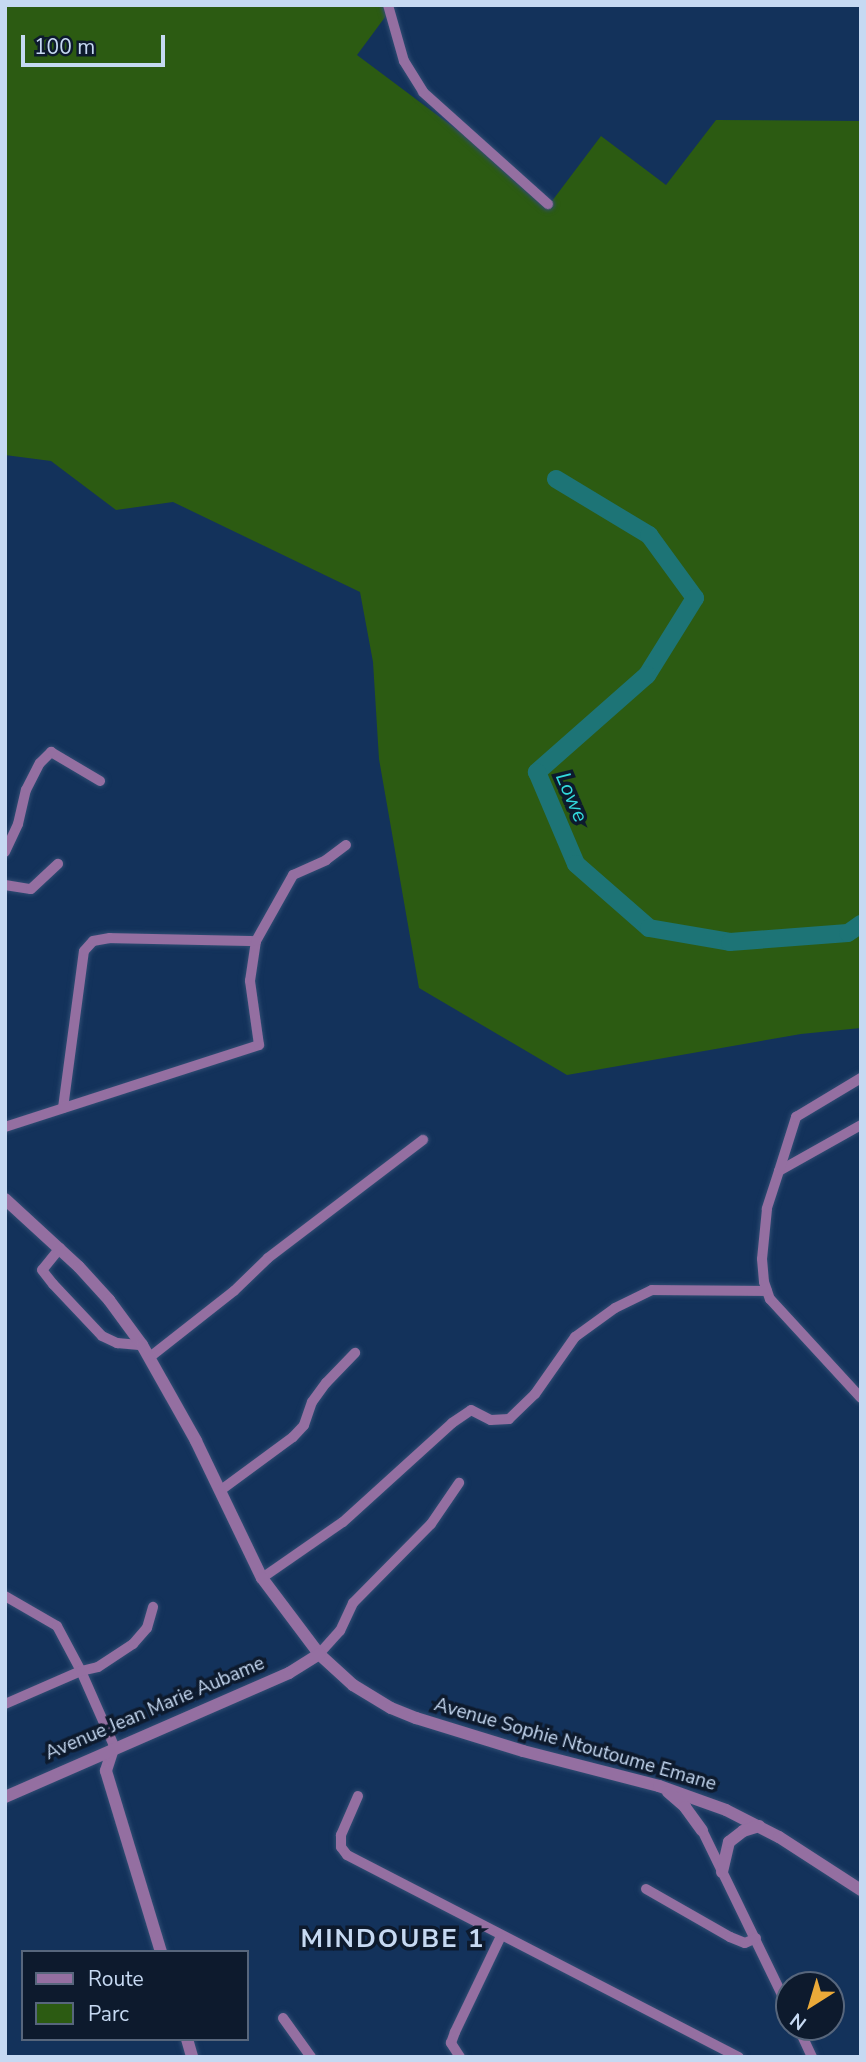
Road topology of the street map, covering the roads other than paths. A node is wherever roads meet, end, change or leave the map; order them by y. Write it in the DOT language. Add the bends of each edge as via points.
graph roads {
  1 [pos="388,5"];
  2 [pos="548,204"];
  3 [pos="100,781"];
  4 [pos="346,845"];
  5 [pos="5,852"];
  6 [pos="58,864"];
  7 [pos="5,885"];
  8 [pos="256,941"];
  9 [pos="861,1078"];
  10 [pos="63,1108"];
  11 [pos="861,1125"];
  12 [pos="5,1127"];
  13 [pos="423,1140"];
  14 [pos="779,1171"];
  15 [pos="5,1199"];
  16 [pos="60,1248"];
  17 [pos="767,1291"];
  18 [pos="142,1345"];
  19 [pos="355,1353"];
  20 [pos="150,1357"];
  21 [pos="861,1398"];
  22 [pos="459,1483"];
  23 [pos="220,1490"];
  24 [pos="262,1578"];
  25 [pos="5,1596"];
  26 [pos="153,1607"];
  27 [pos="319,1654"];
  28 [pos="81,1671"];
  29 [pos="5,1704"];
  30 [pos="114,1749"];
  31 [pos="85,1761"];
  32 [pos="106,1771"];
  33 [pos="659,1786"];
  34 [pos="358,1796"];
  35 [pos="5,1797"];
  36 [pos="714,1805"];
  37 [pos="759,1826"];
  38 [pos="702,1830"];
  39 [pos="722,1872"];
  40 [pos="646,1889"];
  41 [pos="861,1890"];
  42 [pos="502,1936"];
  43 [pos="756,1938"];
  44 [pos="160,1950"];
  45 [pos="775,1979"];
  46 [pos="283,2018"];
  47 [pos="804,2041"];
  48 [pos="311,2057"];
  49 [pos="460,2057"];
  50 [pos="739,2057"];
  51 [pos="811,2057"];
  1 -- 2 [label="street" via="404,61 423,92"];
  3 -- 5 [label="street" via="51,752 26,790"];
  4 -- 8 [label="street" via="293,876"];
  6 -- 7 [label="street" via="31,889"];
  8 -- 10 [label="street" via="250,981 259,1045"];
  8 -- 10 [label="street" via="93,940 84,951"];
  9 -- 14 [label="street" via="796,1117"];
  10 -- 12 [label="street"];
  11 -- 14 [label="street"];
  13 -- 20 [label="street" via="268,1258"];
  14 -- 17 [label="street" via="763,1235"];
  15 -- 16 [label="street, Avenue Sophie Ntoutoume Emane"];
  16 -- 18 [label="street, Avenue Sophie Ntoutoume Emane" via="109,1300"];
  16 -- 18 [label="street" via="42,1270 53,1284 102,1336 117,1343"];
  17 -- 21 [label="street" via="790,1324"];
  17 -- 24 [label="street" via="652,1290 615,1308 575,1337 535,1394 509,1419 491,1420 471,1410 343,1522"];
  18 -- 20 [label="street, Avenue Sophie Ntoutoume Emane"];
  19 -- 23 [label="street" via="326,1383 293,1437"];
  20 -- 23 [label="street, Avenue Sophie Ntoutoume Emane"];
  22 -- 27 [label="street" via="431,1524 352,1603 340,1631"];
  23 -- 24 [label="street, Avenue Sophie Ntoutoume Emane"];
  24 -- 27 [label="street, Avenue Sophie Ntoutoume Emane"];
  25 -- 28 [label="street" via="52,1620"];
  26 -- 28 [label="street" via="147,1628 133,1644 98,1667"];
  27 -- 30 [label="street, Avenue Jean Marie Aubame" via="289,1673"];
  27 -- 33 [label="street, Avenue Sophie Ntoutoume Emane" via="370,1697 416,1718"];
  28 -- 29 [label="street"];
  28 -- 30 [label="street"];
  30 -- 31 [label="street, Avenue Jean Marie Aubame"];
  30 -- 32 [label="street"];
  31 -- 32 [label="street"];
  31 -- 35 [label="street, Avenue Jean Marie Aubame"];
  32 -- 44 [label="street"];
  33 -- 36 [label="street, Avenue Sophie Ntoutoume Emane"];
  33 -- 38 [label="street" via="680,1801"];
  34 -- 42 [label="street" via="341,1835 347,1855"];
  36 -- 37 [label="street, Avenue Sophie Ntoutoume Emane"];
  36 -- 38 [label="street" via="705,1812"];
  37 -- 39 [label="street" via="729,1842"];
  37 -- 41 [label="street, Avenue Sophie Ntoutoume Emane"];
  38 -- 39 [label="street"];
  39 -- 43 [label="street"];
  40 -- 43 [label="street" via="730,1937 745,1942"];
  42 -- 49 [label="street" via="451,2043"];
  42 -- 50 [label="street"];
  43 -- 45 [label="street"];
  46 -- 48 [label="street"];
  47 -- 51 [label="street"];
}
